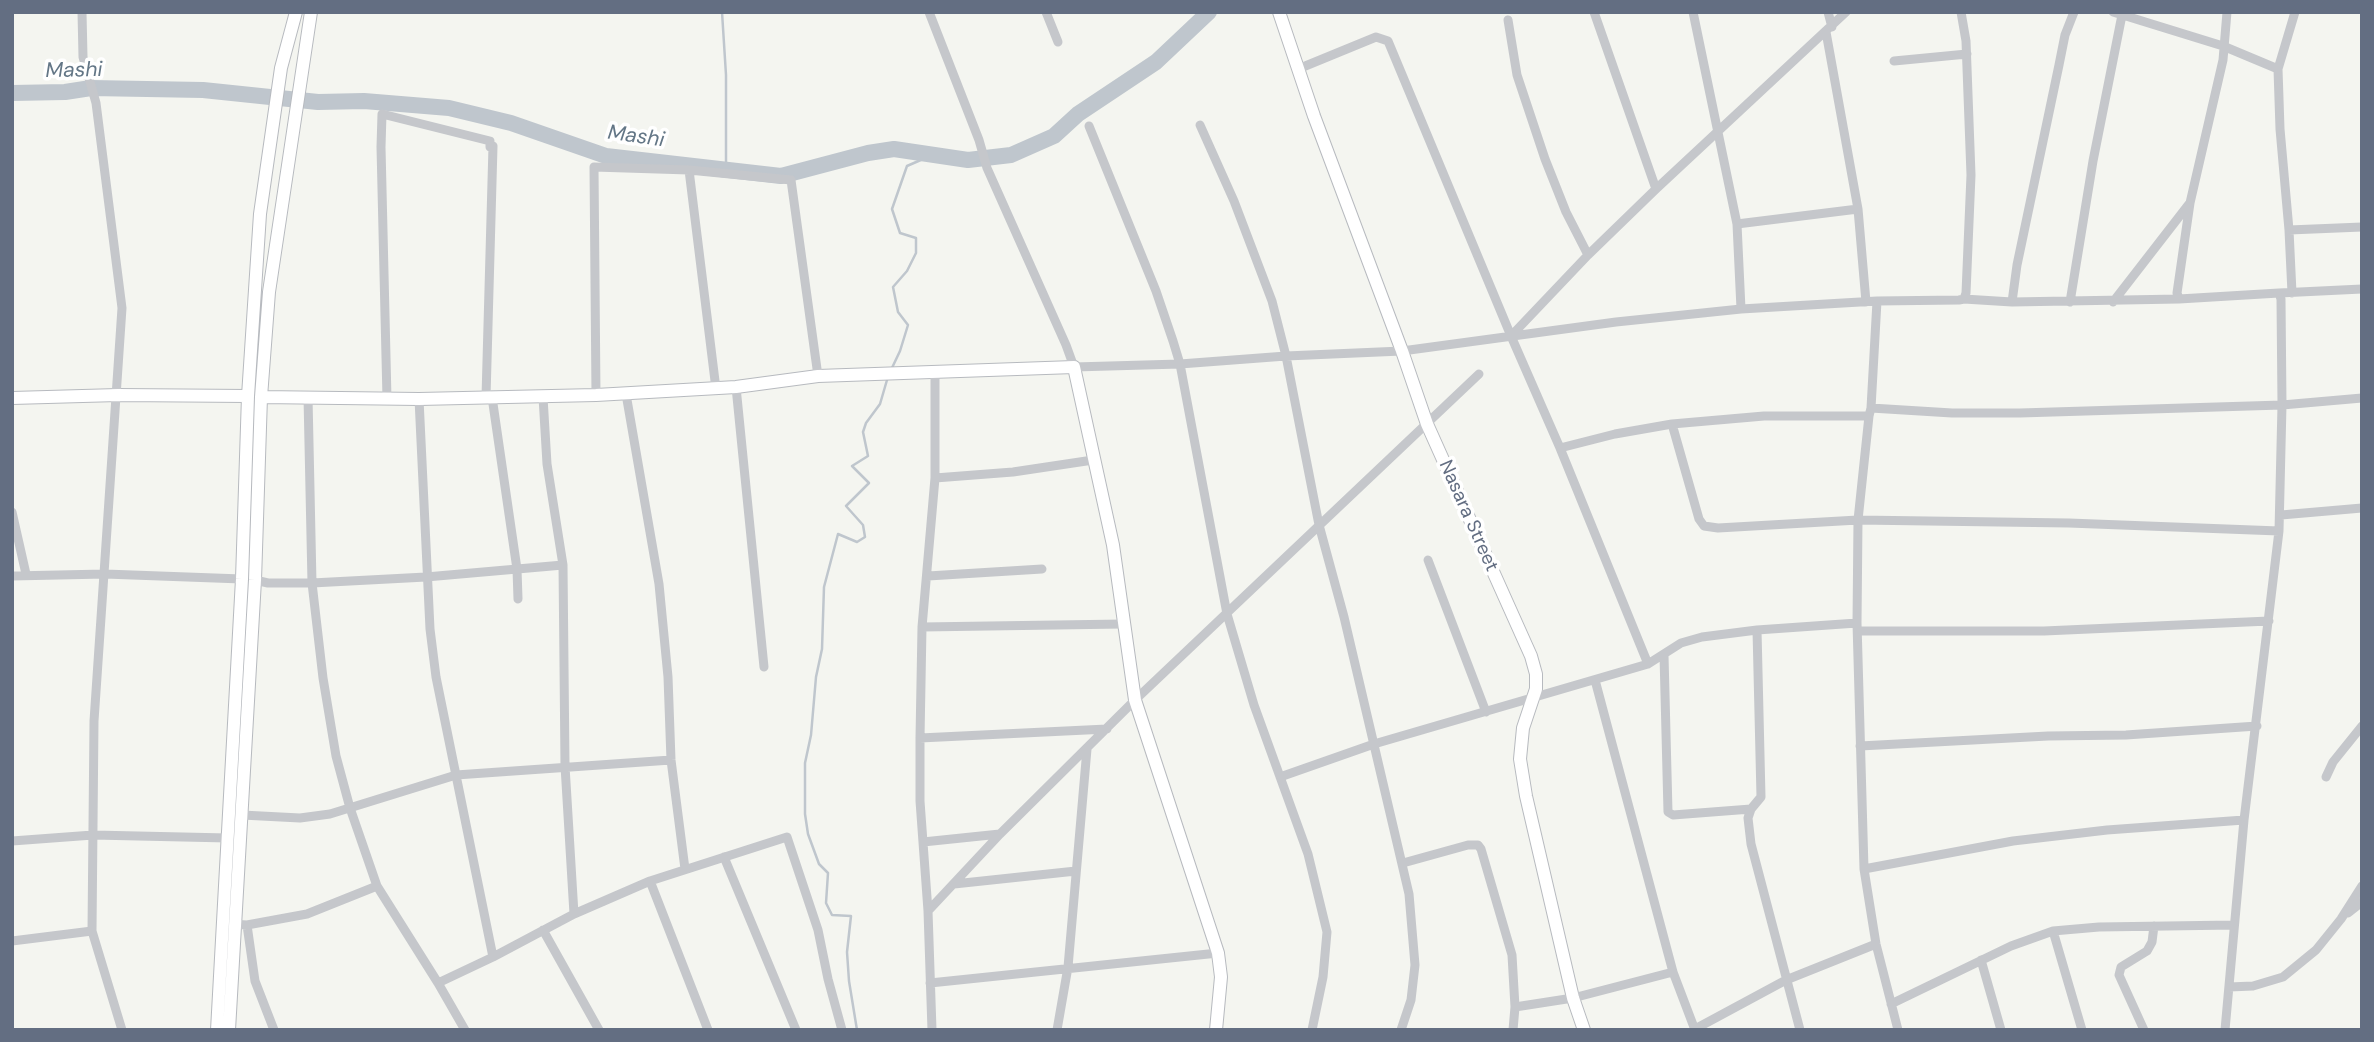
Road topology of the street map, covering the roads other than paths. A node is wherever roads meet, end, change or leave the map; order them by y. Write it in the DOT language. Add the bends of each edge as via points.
graph roads {
  1 [pos="82,12"];
  2 [pos="296,12"];
  3 [pos="311,12"];
  4 [pos="929,12"];
  5 [pos="1046,12"];
  6 [pos="1279,12"];
  7 [pos="1594,12"];
  8 [pos="1693,12"];
  9 [pos="1828,12"];
  10 [pos="1846,12"];
  11 [pos="1961,12"];
  12 [pos="2074,12"];
  13 [pos="2227,12"];
  14 [pos="2295,12"];
  15 [pos="2118,14"];
  16 [pos="1508,20"];
  17 [pos="1829,29"];
  18 [pos="1058,42"];
  19 [pos="2223,46"];
  20 [pos="1967,54"];
  21 [pos="1894,61"];
  22 [pos="1298,69"];
  23 [pos="2278,69"];
  24 [pos="1200,125"];
  25 [pos="1089,126"];
  26 [pos="1718,131"];
  27 [pos="690,170"];
  28 [pos="1657,189"];
  29 [pos="2190,203"];
  30 [pos="1858,209"];
  31 [pos="1737,223"];
  32 [pos="2362,227"];
  33 [pos="2289,230"];
  34 [pos="1588,255"];
  35 [pos="2362,289"];
  36 [pos="2279,293"];
  37 [pos="2292,293"];
  38 [pos="1965,299"];
  39 [pos="2179,299"];
  40 [pos="1877,301"];
  41 [pos="1866,302"];
  42 [pos="2012,302"];
  43 [pos="2070,302"];
  44 [pos="2113,302"];
  45 [pos="1741,309"];
  46 [pos="1511,336"];
  47 [pos="1402,351"];
  48 [pos="1286,356"];
  49 [pos="1180,364"];
  50 [pos="1074,367"];
  51 [pos="936,372"];
  52 [pos="1479,374"];
  53 [pos="818,376"];
  54 [pos="736,387"];
  55 [pos="716,389"];
  56 [pos="626,394"];
  57 [pos="118,395"];
  58 [pos="596,395"];
  59 [pos="254,397"];
  60 [pos="308,397"];
  61 [pos="489,397"];
  62 [pos="543,397"];
  63 [pos="12,398"];
  64 [pos="2362,398"];
  65 [pos="387,399"];
  66 [pos="419,399"];
  67 [pos="2282,405"];
  68 [pos="1870,412"];
  69 [pos="1427,424"];
  70 [pos="1672,424"];
  71 [pos="1560,448"];
  72 [pos="1093,460"];
  73 [pos="935,478"];
  74 [pos="2362,508"];
  75 [pos="12,512"];
  76 [pos="2281,515"];
  77 [pos="1858,520"];
  78 [pos="1319,525"];
  79 [pos="2280,531"];
  80 [pos="1428,560"];
  81 [pos="563,565"];
  82 [pos="517,569"];
  83 [pos="1042,569"];
  84 [pos="26,574"];
  85 [pos="104,574"];
  86 [pos="12,576"];
  87 [pos="928,576"];
  88 [pos="426,577"];
  89 [pos="248,579"];
  90 [pos="312,583"];
  91 [pos="518,599"];
  92 [pos="1227,614"];
  93 [pos="2269,621"];
  94 [pos="1124,624"];
  95 [pos="1858,627"];
  96 [pos="922,628"];
  97 [pos="1756,630"];
  98 [pos="1664,655"];
  99 [pos="1648,664"];
  100 [pos="764,667"];
  101 [pos="1595,680"];
  102 [pos="1534,698"];
  103 [pos="1135,700"];
  104 [pos="1486,712"];
  105 [pos="2257,726"];
  106 [pos="2362,726"];
  107 [pos="1107,729"];
  108 [pos="920,738"];
  109 [pos="1374,744"];
  110 [pos="1860,746"];
  111 [pos="1087,749"];
  112 [pos="671,760"];
  113 [pos="565,766"];
  114 [pos="456,775"];
  115 [pos="1280,777"];
  116 [pos="2326,777"];
  117 [pos="349,808"];
  118 [pos="1751,809"];
  119 [pos="242,815"];
  120 [pos="2244,820"];
  121 [pos="1000,834"];
  122 [pos="93,835"];
  123 [pos="228,838"];
  124 [pos="12,841"];
  125 [pos="923,842"];
  126 [pos="724,857"];
  127 [pos="1403,863"];
  128 [pos="685,869"];
  129 [pos="1864,869"];
  130 [pos="1076,871"];
  131 [pos="650,881"];
  132 [pos="954,884"];
  133 [pos="377,886"];
  134 [pos="2362,886"];
  135 [pos="2362,902"];
  136 [pos="928,911"];
  137 [pos="574,914"];
  138 [pos="2341,919"];
  139 [pos="235,924"];
  140 [pos="2234,925"];
  141 [pos="2154,926"];
  142 [pos="543,930"];
  143 [pos="92,931"];
  144 [pos="2053,931"];
  145 [pos="12,942"];
  146 [pos="1876,944"];
  147 [pos="1217,953"];
  148 [pos="493,957"];
  149 [pos="1981,960"];
  150 [pos="1068,967"];
  151 [pos="1673,972"];
  152 [pos="1786,980"];
  153 [pos="439,983"];
  154 [pos="930,983"];
  155 [pos="2229,987"];
  156 [pos="1573,998"];
  157 [pos="1891,1004"];
  158 [pos="1516,1007"];
  159 [pos="1695,1029"];
  160 [pos="122,1030"];
  161 [pos="216,1030"];
  162 [pos="229,1030"];
  163 [pos="274,1030"];
  164 [pos="465,1030"];
  165 [pos="599,1030"];
  166 [pos="708,1030"];
  167 [pos="796,1030"];
  168 [pos="842,1030"];
  169 [pos="932,1030"];
  170 [pos="1057,1030"];
  171 [pos="1216,1030"];
  172 [pos="1312,1030"];
  173 [pos="1401,1030"];
  174 [pos="1513,1030"];
  175 [pos="1584,1030"];
  176 [pos="1800,1030"];
  177 [pos="1898,1030"];
  178 [pos="2001,1030"];
  179 [pos="2082,1030"];
  180 [pos="2144,1030"];
  181 [pos="2225,1030"];
  1 -- 57 [label="street" via="83,57 96,103 122,307"];
  2 -- 59 [label="street" via="281,68 260,214"];
  3 -- 59 [label="street"];
  4 -- 50 [label="street" via="987,168"];
  5 -- 18 [label="street"];
  6 -- 22 [label="street, Nasara Street"];
  7 -- 28 [label="street"];
  8 -- 26 [label="street"];
  9 -- 17 [label="street"];
  10 -- 17 [label="street"];
  11 -- 20 [label="street"];
  12 -- 42 [label="street" via="2061,55"];
  13 -- 19 [label="street"];
  14 -- 23 [label="street"];
  15 -- 19 [label="street"];
  15 -- 43 [label="street"];
  16 -- 34 [label="street" via="1517,75 1545,159"];
  17 -- 26 [label="street"];
  17 -- 30 [label="street"];
  19 -- 23 [label="street"];
  19 -- 29 [label="street"];
  20 -- 21 [label="street"];
  20 -- 38 [label="street" via="1971,175"];
  22 -- 46 [label="street" via="1376,37 1388,41"];
  22 -- 47 [label="street, Nasara Street"];
  23 -- 33 [label="street"];
  24 -- 48 [label="street" via="1272,301"];
  25 -- 49 [label="street" via="1156,291"];
  26 -- 28 [label="street"];
  26 -- 31 [label="street"];
  27 -- 53 [label="street" via="791,180"];
  27 -- 55 [label="street"];
  27 -- 58 [label="street" via="594,167"];
  28 -- 34 [label="street"];
  29 -- 39 [label="street"];
  29 -- 44 [label="street"];
  30 -- 31 [label="street"];
  30 -- 41 [label="street"];
  31 -- 45 [label="street"];
  32 -- 33 [label="street"];
  33 -- 37 [label="street"];
  34 -- 46 [label="street"];
  35 -- 37 [label="street"];
  36 -- 37 [label="street"];
  36 -- 39 [label="street"];
  36 -- 67 [label="street"];
  38 -- 40 [label="street"];
  38 -- 42 [label="street"];
  39 -- 44 [label="street"];
  40 -- 41 [label="street"];
  40 -- 68 [label="street"];
  41 -- 45 [label="street"];
  42 -- 43 [label="street"];
  43 -- 44 [label="street"];
  45 -- 46 [label="street"];
  46 -- 47 [label="street"];
  46 -- 71 [label="street"];
  47 -- 48 [label="street"];
  47 -- 69 [label="street, Nasara Street"];
  48 -- 49 [label="street"];
  48 -- 78 [label="street"];
  49 -- 50 [label="street"];
  49 -- 92 [label="street"];
  50 -- 51 [label="street"];
  50 -- 72 [label="street"];
  51 -- 53 [label="street"];
  51 -- 73 [label="street"];
  52 -- 69 [label="street"];
  53 -- 54 [label="street"];
  54 -- 55 [label="street"];
  54 -- 100 [label="street"];
  55 -- 56 [label="street"];
  56 -- 58 [label="street"];
  56 -- 112 [label="street" via="659,584"];
  57 -- 59 [label="street"];
  57 -- 63 [label="street"];
  57 -- 85 [label="street"];
  58 -- 62 [label="street"];
  59 -- 60 [label="street"];
  59 -- 89 [label="street"];
  60 -- 65 [label="street"];
  60 -- 90 [label="street"];
  61 -- 62 [label="street"];
  61 -- 65 [label="street" via="493,146 491,141 382,114"];
  61 -- 66 [label="street"];
  61 -- 82 [label="street"];
  62 -- 81 [label="street" via="547,464"];
  64 -- 67 [label="street"];
  65 -- 66 [label="street"];
  66 -- 88 [label="street"];
  67 -- 68 [label="street" via="2020,413"];
  67 -- 76 [label="street"];
  68 -- 70 [label="street"];
  68 -- 77 [label="street"];
  69 -- 78 [label="street"];
  69 -- 102 [label="street, Nasara Street" via="1531,656 1536,674"];
  70 -- 71 [label="street"];
  70 -- 77 [label="street" via="1704,526"];
  71 -- 99 [label="street"];
  72 -- 73 [label="street"];
  72 -- 94 [label="street" via="1113,545"];
  73 -- 87 [label="street"];
  74 -- 76 [label="street"];
  75 -- 84 [label="street"];
  76 -- 79 [label="street"];
  77 -- 79 [label="street"];
  77 -- 95 [label="street"];
  78 -- 92 [label="street"];
  78 -- 109 [label="street"];
  79 -- 93 [label="street"];
  80 -- 104 [label="street"];
  81 -- 82 [label="street"];
  81 -- 113 [label="street"];
  82 -- 88 [label="street"];
  82 -- 91 [label="street"];
  83 -- 87 [label="street"];
  84 -- 85 [label="street"];
  84 -- 86 [label="street"];
  85 -- 89 [label="street"];
  85 -- 122 [label="street" via="94,721"];
  87 -- 96 [label="street"];
  88 -- 90 [label="street"];
  88 -- 114 [label="street" via="436,677"];
  89 -- 90 [label="street"];
  89 -- 119 [label="street"];
  89 -- 123 [label="street"];
  90 -- 117 [label="street" via="326,691"];
  92 -- 103 [label="street"];
  92 -- 115 [label="street"];
  93 -- 95 [label="street" via="2044,631"];
  93 -- 105 [label="street"];
  94 -- 96 [label="street"];
  94 -- 103 [label="street"];
  95 -- 97 [label="street"];
  95 -- 110 [label="street"];
  96 -- 108 [label="street"];
  97 -- 98 [label="street" via="1702,636"];
  97 -- 118 [label="street" via="1760,797"];
  98 -- 99 [label="street"];
  98 -- 118 [label="street" via="1668,812"];
  99 -- 101 [label="street"];
  101 -- 102 [label="street"];
  101 -- 151 [label="street"];
  102 -- 104 [label="street"];
  102 -- 156 [label="street, Nasara Street" via="1523,729 1520,759"];
  103 -- 107 [label="street"];
  103 -- 147 [label="street"];
  104 -- 109 [label="street"];
  105 -- 110 [label="street"];
  105 -- 120 [label="street"];
  106 -- 116 [label="street"];
  107 -- 108 [label="street"];
  107 -- 111 [label="street"];
  108 -- 125 [label="street"];
  109 -- 115 [label="street"];
  109 -- 127 [label="street"];
  110 -- 129 [label="street"];
  111 -- 121 [label="street"];
  111 -- 130 [label="street"];
  112 -- 113 [label="street"];
  112 -- 128 [label="street"];
  113 -- 114 [label="street"];
  113 -- 137 [label="street"];
  114 -- 117 [label="street"];
  114 -- 148 [label="street"];
  115 -- 172 [label="street" via="1308,854 1327,932 1324,977"];
  117 -- 119 [label="street" via="300,818"];
  117 -- 133 [label="street"];
  118 -- 152 [label="street" via="1751,844"];
  119 -- 139 [label="street"];
  120 -- 129 [label="street" via="2013,841"];
  120 -- 140 [label="street"];
  121 -- 125 [label="street"];
  121 -- 132 [label="street"];
  122 -- 123 [label="street"];
  122 -- 124 [label="street"];
  122 -- 143 [label="street"];
  123 -- 139 [label="street"];
  125 -- 136 [label="street"];
  126 -- 128 [label="street"];
  126 -- 167 [label="street"];
  126 -- 168 [label="street" via="789,839 818,930"];
  127 -- 158 [label="street" via="1468,845 1482,849 1512,955"];
  127 -- 173 [label="street" via="1415,965"];
  128 -- 131 [label="street"];
  129 -- 146 [label="street"];
  130 -- 132 [label="street"];
  130 -- 150 [label="street"];
  131 -- 137 [label="street"];
  131 -- 166 [label="street"];
  132 -- 136 [label="street"];
  133 -- 139 [label="street" via="307,914"];
  133 -- 153 [label="street"];
  134 -- 138 [label="street"];
  135 -- 138 [label="street"];
  136 -- 154 [label="street"];
  137 -- 142 [label="street"];
  138 -- 155 [label="street" via="2316,950 2283,977"];
  139 -- 161 [label="street"];
  139 -- 162 [label="street"];
  139 -- 163 [label="street"];
  140 -- 141 [label="street"];
  140 -- 155 [label="street"];
  141 -- 144 [label="street"];
  141 -- 180 [label="street" via="2147,951 2121,967 2119,975"];
  142 -- 148 [label="street"];
  142 -- 165 [label="street"];
  143 -- 145 [label="street"];
  143 -- 160 [label="street"];
  144 -- 149 [label="street"];
  144 -- 179 [label="street"];
  146 -- 152 [label="street"];
  146 -- 157 [label="street"];
  147 -- 150 [label="street"];
  147 -- 171 [label="street" via="1221,977"];
  148 -- 153 [label="street"];
  149 -- 157 [label="street"];
  149 -- 178 [label="street"];
  150 -- 154 [label="street"];
  150 -- 170 [label="street"];
  151 -- 156 [label="street"];
  151 -- 159 [label="street"];
  152 -- 159 [label="street"];
  152 -- 176 [label="street"];
  153 -- 164 [label="street"];
  154 -- 169 [label="street"];
  155 -- 181 [label="street"];
  156 -- 158 [label="street"];
  156 -- 175 [label="street, Nasara Street"];
  157 -- 177 [label="street"];
  158 -- 174 [label="street"];
}
